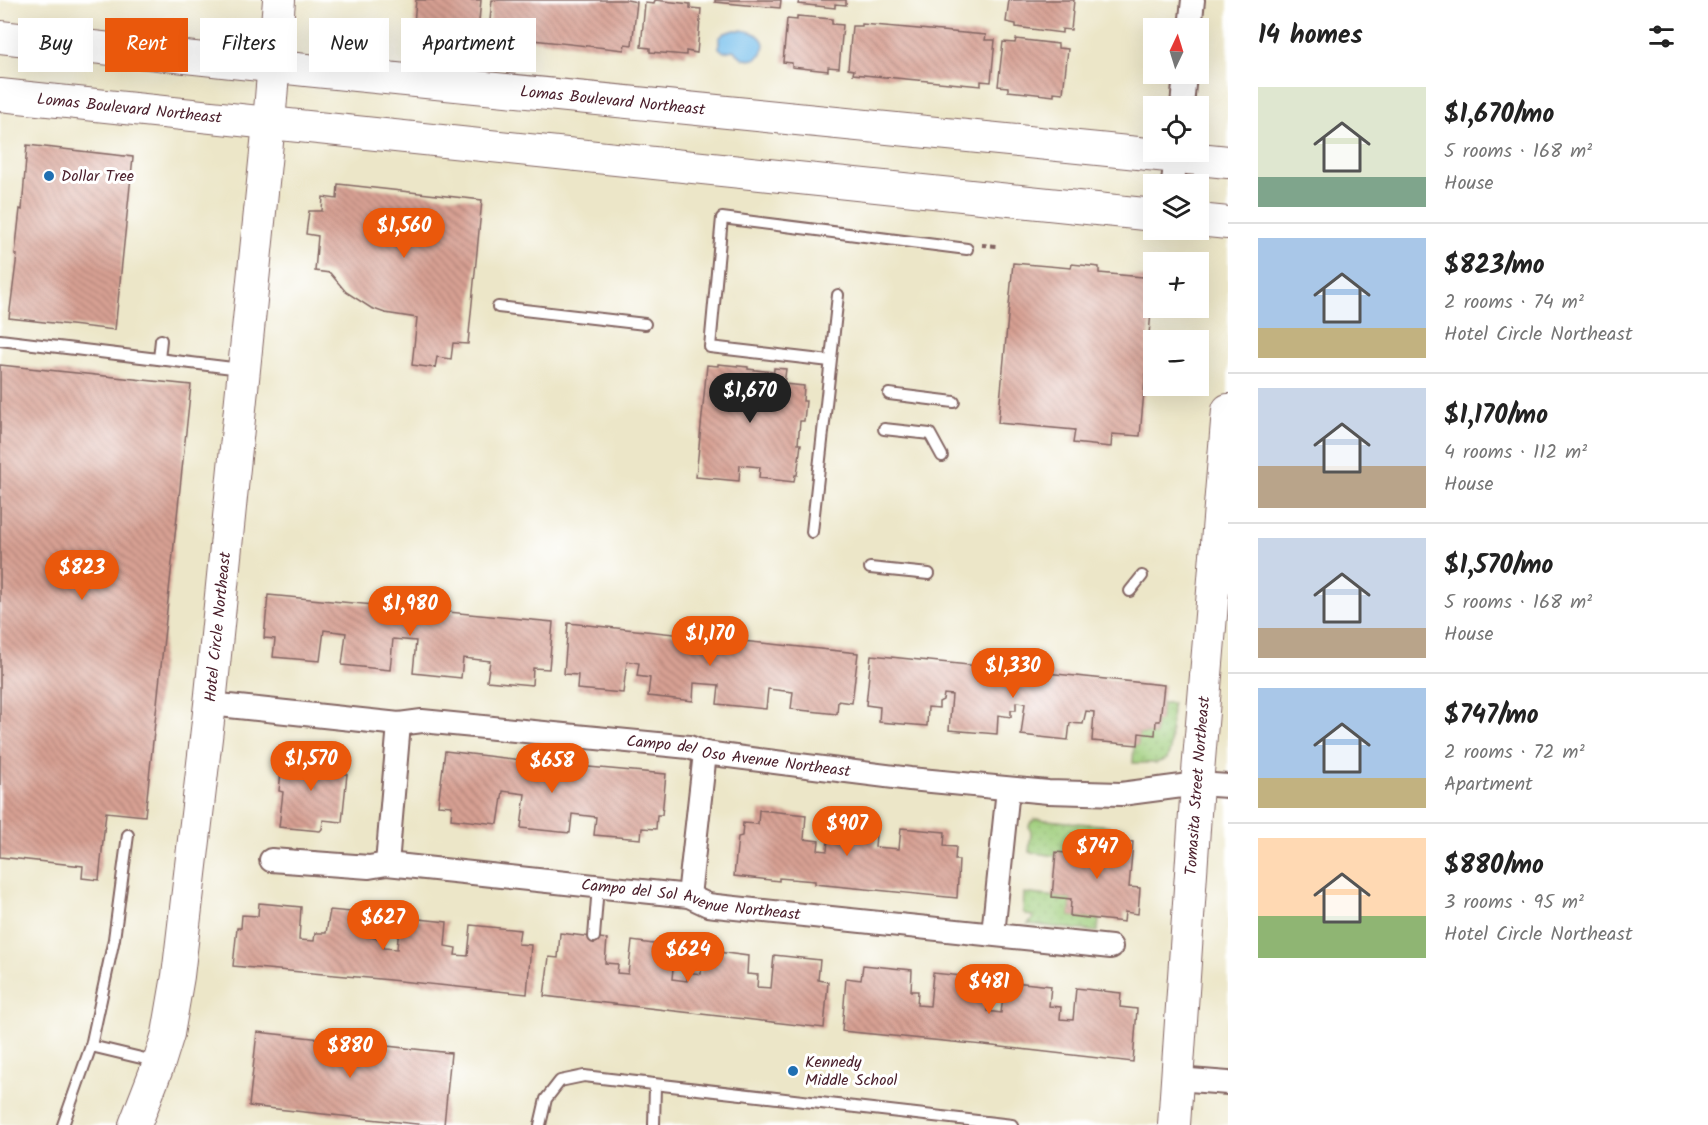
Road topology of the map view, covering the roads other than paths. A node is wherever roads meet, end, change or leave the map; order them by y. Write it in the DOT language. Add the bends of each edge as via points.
graph roads {
  1 [pos="279,0"];
  2 [pos="1193,0"];
  3 [pos="277,18"];
  4 [pos="1191,18"];
  5 [pos="0,37"];
  6 [pos="200,58"];
  7 [pos="297,69"];
  8 [pos="273,72"];
  9 [pos="0,95"];
  10 [pos="269,123"];
  11 [pos="1228,162"];
  12 [pos="1175,164"];
  13 [pos="1143,214"];
  14 [pos="1209,221"];
  15 [pos="1228,223"];
  16 [pos="967,249"];
  17 [pos="838,294"];
  18 [pos="498,307"];
  19 [pos="645,324"];
  20 [pos="0,340"];
  21 [pos="161,340"];
  22 [pos="159,359"];
  23 [pos="830,361"];
  24 [pos="244,369"];
  25 [pos="890,394"];
  26 [pos="954,402"];
  27 [pos="1228,410"];
  28 [pos="884,429"];
  29 [pos="942,456"];
  30 [pos="812,532"];
  31 [pos="870,568"];
  32 [pos="929,574"];
  33 [pos="1142,576"];
  34 [pos="1130,591"];
  35 [pos="210,704"];
  36 [pos="399,724"];
  37 [pos="705,753"];
  38 [pos="1197,784"];
  39 [pos="1228,786"];
  40 [pos="1008,789"];
  41 [pos="128,835"];
  42 [pos="271,860"];
  43 [pos="387,864"];
  44 [pos="598,886"];
  45 [pos="689,896"];
  46 [pos="993,934"];
  47 [pos="594,937"];
  48 [pos="1111,947"];
  49 [pos="91,1046"];
  50 [pos="159,1063"];
  51 [pos="1177,1079"];
  52 [pos="1228,1083"];
  53 [pos="655,1085"];
  54 [pos="63,1125"];
  55 [pos="135,1125"];
  56 [pos="540,1125"];
  57 [pos="654,1125"];
  58 [pos="1012,1125"];
  59 [pos="1174,1125"];
  1 -- 3 [label="main road, Hotel Circle Northeast"];
  2 -- 4 [label="street"];
  5 -- 6 [label="main road, Lomas Boulevard Northeast"];
  7 -- 12 [label="main road, Lomas Boulevard Northeast"];
  8 -- 10 [label="main road, Hotel Circle Northeast"];
  9 -- 10 [label="main road, Lomas Boulevard Northeast"];
  10 -- 13 [label="main road, Lomas Boulevard Northeast"];
  10 -- 24 [label="main road, Hotel Circle Northeast"];
  11 -- 12 [label="main road, Lomas Boulevard Northeast"];
  14 -- 15 [label="main road"];
  16 -- 23 [label="lane" via="722,218 710,347"];
  17 -- 23 [label="lane"];
  18 -- 19 [label="lane"];
  20 -- 22 [label="lane"];
  21 -- 22 [label="lane"];
  22 -- 24 [label="lane"];
  23 -- 30 [label="lane"];
  24 -- 35 [label="main road, Hotel Circle Northeast"];
  25 -- 26 [label="lane"];
  27 -- 38 [label="main road, Tomasita Street Northeast"];
  28 -- 29 [label="lane" via="930,434"];
  31 -- 32 [label="lane"];
  33 -- 34 [label="lane"];
  35 -- 36 [label="street, Campo del Oso Avenue Northeast"];
  35 -- 50 [label="main road, Hotel Circle Northeast" via="178,976"];
  36 -- 37 [label="street, Campo del Oso Avenue Northeast" via="422,722 526,731 689,747"];
  36 -- 43 [label="street"];
  37 -- 40 [label="street, Campo del Oso Avenue Northeast"];
  37 -- 45 [label="street"];
  38 -- 39 [label="street, Campo del Oso Avenue Northeast"];
  38 -- 40 [label="street, Campo del Oso Avenue Northeast" via="1112,794"];
  38 -- 51 [label="main road, Tomasita Street Northeast"];
  40 -- 46 [label="street"];
  41 -- 49 [label="lane" via="114,939"];
  42 -- 43 [label="street, Campo del Sol Avenue Northeast" via="369,867"];
  43 -- 44 [label="street, Campo del Sol Avenue Northeast"];
  44 -- 45 [label="street, Campo del Sol Avenue Northeast"];
  44 -- 47 [label="lane"];
  45 -- 46 [label="street, Campo del Sol Avenue Northeast" via="708,905"];
  46 -- 48 [label="street, Campo del Sol Avenue Northeast"];
  49 -- 50 [label="lane"];
  49 -- 54 [label="lane"];
  50 -- 55 [label="main road, Hotel Circle Northeast"];
  51 -- 52 [label="street"];
  51 -- 59 [label="main road, Tomasita Street Northeast"];
  53 -- 56 [label="lane" via="584,1076 560,1081 546,1099"];
  53 -- 57 [label="lane"];
  53 -- 58 [label="lane"];
}
